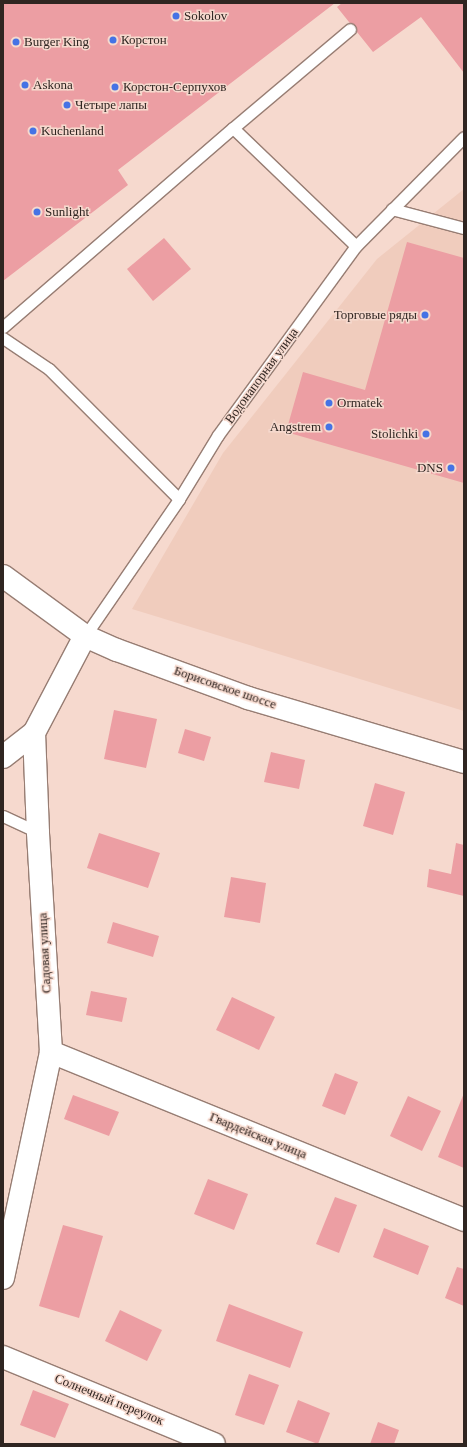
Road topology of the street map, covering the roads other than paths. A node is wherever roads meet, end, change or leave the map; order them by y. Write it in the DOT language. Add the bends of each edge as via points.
graph roads {
  1 [pos="350,29"];
  2 [pos="233,128"];
  3 [pos="464,137"];
  4 [pos="392,209"];
  5 [pos="464,228"];
  6 [pos="356,246"];
  7 [pos="3,327"];
  8 [pos="3,338"];
  9 [pos="179,499"];
  10 [pos="3,576"];
  11 [pos="85,636"];
  12 [pos="34,733"];
  13 [pos="3,757"];
  14 [pos="464,762"];
  15 [pos="3,816"];
  16 [pos="38,832"];
  17 [pos="52,1052"];
  18 [pos="464,1220"];
  19 [pos="3,1278"];
  20 [pos="3,1357"];
  21 [pos="214,1444"];
  1 -- 2 [label="lane"];
  2 -- 6 [label="lane"];
  2 -- 7 [label="lane"];
  3 -- 4 [label="lane, Водонапорная улица"];
  4 -- 5 [label="lane"];
  4 -- 6 [label="lane, Водонапорная улица"];
  6 -- 9 [label="lane, Водонапорная улица" via="218,435"];
  8 -- 9 [label="lane" via="48,369"];
  9 -- 11 [label="lane, Водонапорная улица"];
  10 -- 11 [label="street, Борисовское шоссе"];
  11 -- 12 [label="street"];
  11 -- 14 [label="street, Борисовское шоссе" via="248,698"];
  12 -- 13 [label="street"];
  12 -- 16 [label="street, Садовая улица"];
  15 -- 16 [label="lane"];
  16 -- 17 [label="street, Садовая улица"];
  17 -- 18 [label="street, Гвардейская улица"];
  17 -- 19 [label="street, Садовая улица"];
  20 -- 21 [label="street, Солнечный переулок"];
}
